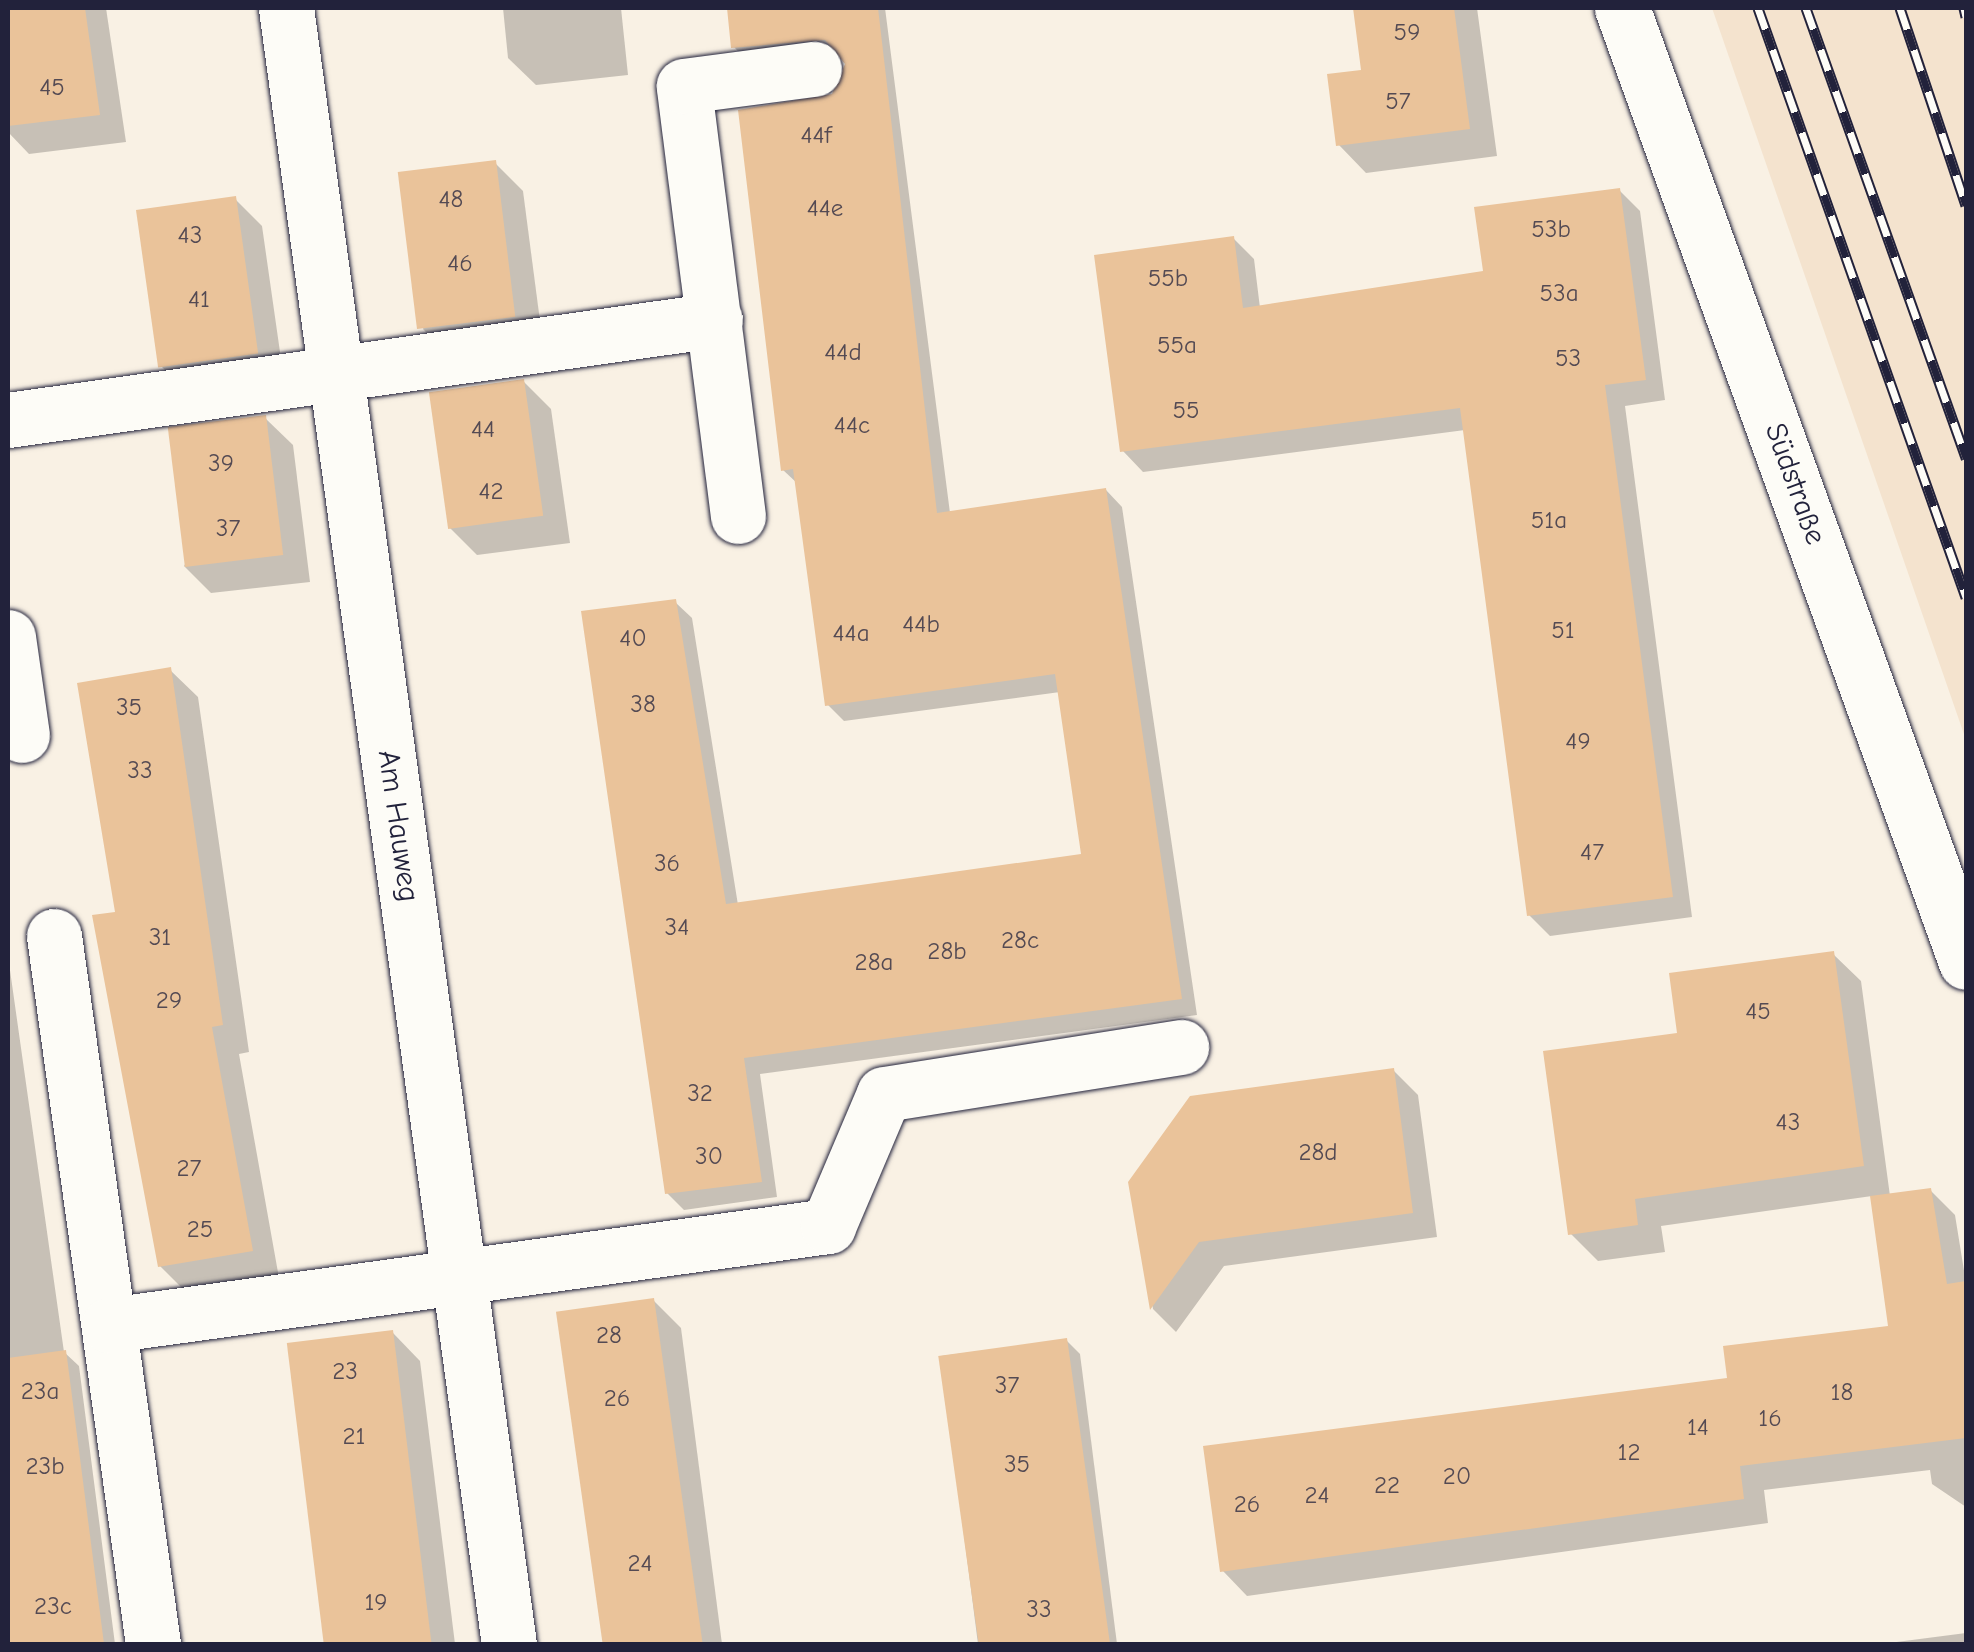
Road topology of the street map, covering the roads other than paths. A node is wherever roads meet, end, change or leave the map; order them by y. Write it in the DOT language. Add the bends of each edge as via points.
graph roads {
  1 [pos="286,8"];
  2 [pos="1622,8"];
  3 [pos="814,68"];
  4 [pos="714,320"];
  5 [pos="336,371"];
  6 [pos="8,420"];
  7 [pos="738,516"];
  8 [pos="8,637"];
  9 [pos="22,734"];
  10 [pos="54,936"];
  11 [pos="1966,962"];
  12 [pos="1181,1047"];
  13 [pos="460,1278"];
  14 [pos="109,1325"];
  15 [pos="153,1644"];
  16 [pos="509,1644"];
  1 -- 5 [label="street, Am Hauweg"];
  2 -- 11 [label="street, Südstraße"];
  3 -- 4 [label="street" via="684,86"];
  4 -- 5 [label="street"];
  4 -- 7 [label="street"];
  5 -- 6 [label="street"];
  5 -- 13 [label="street, Am Hauweg"];
  8 -- 9 [label="street"];
  10 -- 14 [label="street"];
  12 -- 13 [label="street" via="884,1094 828,1226"];
  13 -- 14 [label="street"];
  13 -- 16 [label="street, Am Hauweg"];
  14 -- 15 [label="street"];
}
